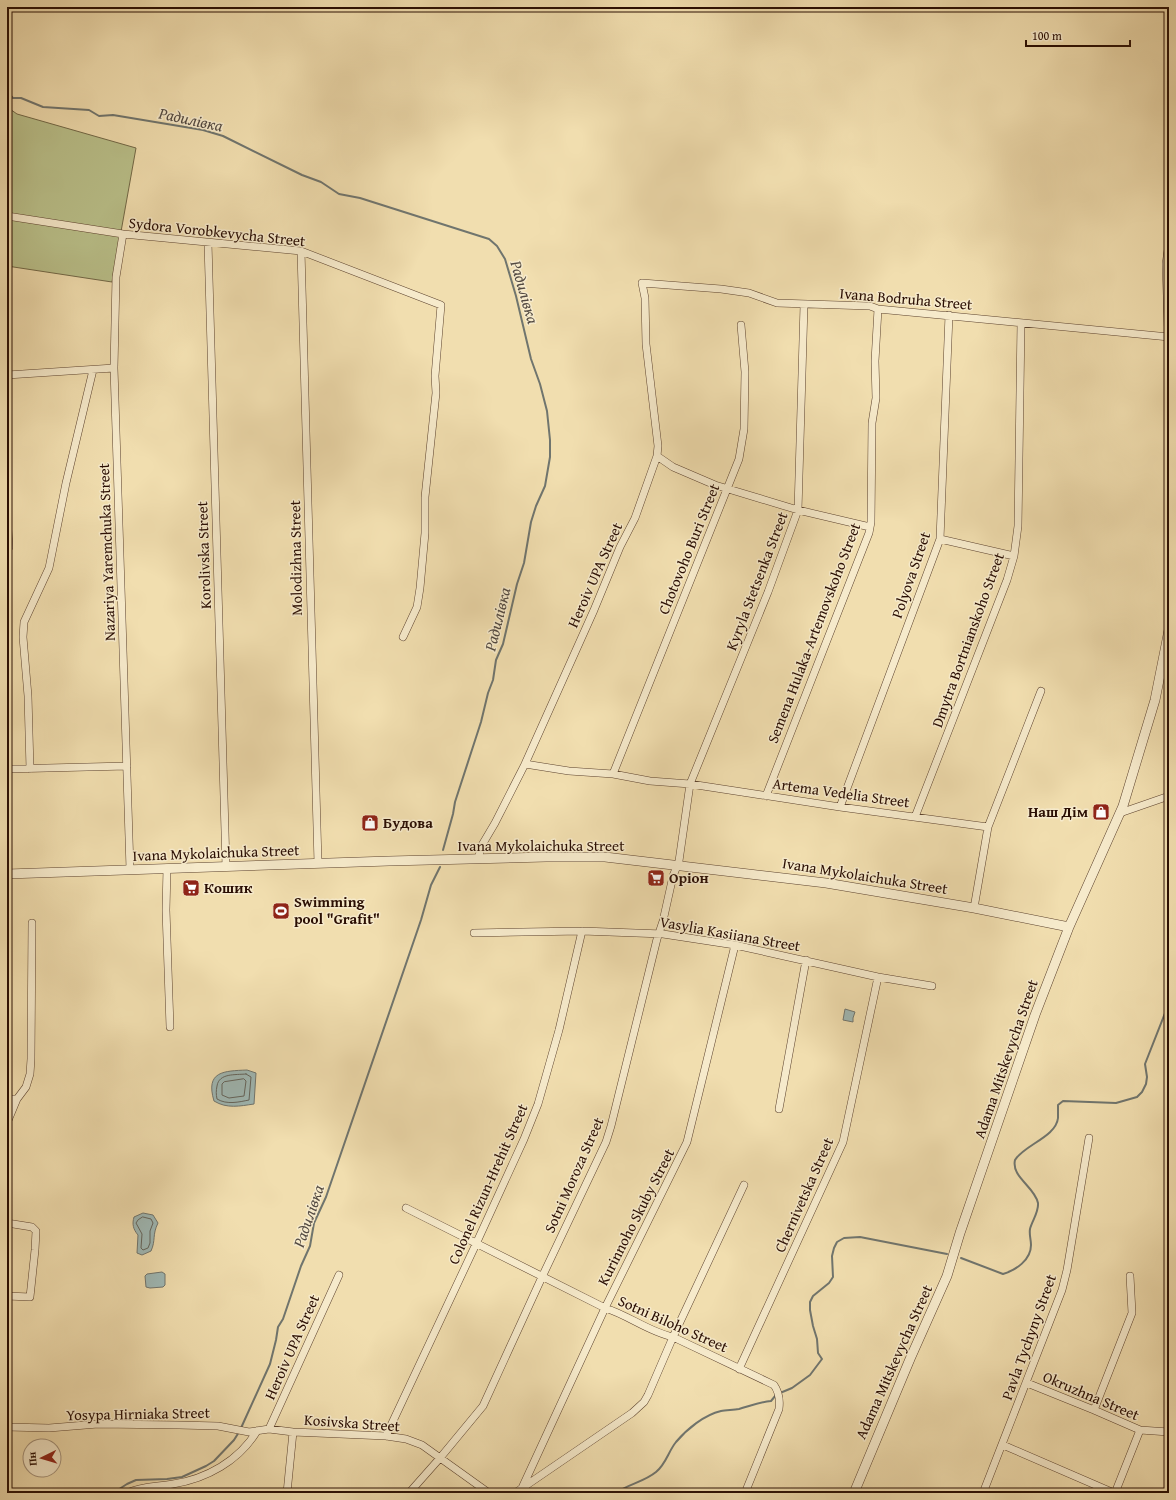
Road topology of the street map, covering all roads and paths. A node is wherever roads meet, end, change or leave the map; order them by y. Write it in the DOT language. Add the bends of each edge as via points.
graph roads {
  1 [pos="7,216"];
  2 [pos="123,234"];
  3 [pos="208,244"];
  4 [pos="1169,250"];
  5 [pos="301,251"];
  6 [pos="642,283"];
  7 [pos="804,305"];
  8 [pos="878,309"];
  9 [pos="948,315"];
  10 [pos="1021,323"];
  11 [pos="741,325"];
  12 [pos="1169,327"];
  13 [pos="1169,337"];
  14 [pos="114,368"];
  15 [pos="93,370"];
  16 [pos="7,375"];
  17 [pos="657,456"];
  18 [pos="728,488"];
  19 [pos="798,510"];
  20 [pos="7,513"];
  21 [pos="870,526"];
  22 [pos="940,539"];
  23 [pos="9,546"];
  24 [pos="1014,556"];
  25 [pos="1169,630"];
  26 [pos="403,636"];
  27 [pos="1041,691"];
  28 [pos="525,764"];
  29 [pos="127,766"];
  30 [pos="7,769"];
  31 [pos="30,769"];
  32 [pos="613,774"];
  33 [pos="690,784"];
  34 [pos="766,796"];
  35 [pos="1169,796"];
  36 [pos="840,807"];
  37 [pos="1120,813"];
  38 [pos="915,817"];
  39 [pos="988,828"];
  40 [pos="478,859"];
  41 [pos="318,864"];
  42 [pos="677,865"];
  43 [pos="226,866"];
  44 [pos="167,868"];
  45 [pos="130,869"];
  46 [pos="7,874"];
  47 [pos="974,908"];
  48 [pos="32,923"];
  49 [pos="1069,927"];
  50 [pos="582,931"];
  51 [pos="474,933"];
  52 [pos="659,934"];
  53 [pos="736,945"];
  54 [pos="806,960"];
  55 [pos="878,977"];
  56 [pos="932,986"];
  57 [pos="170,1027"];
  58 [pos="7,1098"];
  59 [pos="17,1099"];
  60 [pos="779,1109"];
  61 [pos="7,1123"];
  62 [pos="1090,1138"];
  63 [pos="744,1185"];
  64 [pos="406,1208"];
  65 [pos="7,1223"];
  66 [pos="476,1244"];
  67 [pos="339,1275"];
  68 [pos="1130,1276"];
  69 [pos="542,1277"];
  70 [pos="7,1296"];
  71 [pos="605,1308"];
  72 [pos="673,1337"];
  73 [pos="739,1369"];
  74 [pos="1027,1383"];
  75 [pos="1094,1410"];
  76 [pos="7,1427"];
  77 [pos="269,1429"];
  78 [pos="1140,1430"];
  79 [pos="256,1431"];
  80 [pos="293,1432"];
  81 [pos="1169,1432"];
  82 [pos="386,1436"];
  83 [pos="1003,1445"];
  84 [pos="440,1458"];
  85 [pos="522,1488"];
  86 [pos="127,1493"];
  87 [pos="287,1493"];
  88 [pos="409,1493"];
  89 [pos="489,1493"];
  90 [pos="515,1493"];
  91 [pos="745,1493"];
  92 [pos="854,1493"];
  93 [pos="983,1493"];
  94 [pos="1114,1493"];
  1 -- 2 [label="street, Sydora Vorobkevycha Street"];
  2 -- 3 [label="street, Sydora Vorobkevycha Street"];
  2 -- 14 [label="street, Nazariya Yaremchuka Street" via="116,277"];
  3 -- 5 [label="street, Sydora Vorobkevycha Street"];
  3 -- 43 [label="street, Korolivska Street"];
  4 -- 12 [label="street"];
  5 -- 26 [label="street, Sydora Vorobkevycha Street" via="440,305 436,393 425,497 420,588 417,608"];
  5 -- 41 [label="street, Molodizhna Street"];
  6 -- 7 [label="street, Ivana Bodruha Street" via="721,288 749,293 772,302"];
  6 -- 17 [label="street, Heroiv UPA Street"];
  7 -- 8 [label="street, Ivana Bodruha Street" via="870,306"];
  7 -- 19 [label="street, Kyryla Stetsenka Street"];
  8 -- 9 [label="street, Ivana Bodruha Street"];
  8 -- 21 [label="street, Semena Hulaka-Artemovskoho Street"];
  9 -- 10 [label="street, Ivana Bodruha Street"];
  9 -- 22 [label="street, Polyova Street"];
  10 -- 13 [label="street, Ivana Bodruha Street"];
  10 -- 24 [label="street, Dmytra Bortnianskoho Street" via="1018,526"];
  11 -- 18 [label="street, Chotovoho Buri Street" via="745,372 744,429 739,459"];
  14 -- 15 [label="street"];
  14 -- 29 [label="street, Nazariya Yaremchuka Street"];
  15 -- 16 [label="street"];
  15 -- 31 [label="street" via="49,568 24,622"];
  17 -- 18 [label="street" via="682,471"];
  17 -- 28 [label="street, Heroiv UPA Street" via="635,518"];
  18 -- 19 [label="street"];
  18 -- 32 [label="street, Chotovoho Buri Street"];
  19 -- 21 [label="street"];
  19 -- 33 [label="street, Kyryla Stetsenka Street" via="768,592"];
  20 -- 23 [label="street"];
  21 -- 34 [label="street, Semena Hulaka-Artemovskoho Street" via="866,542"];
  22 -- 24 [label="street"];
  22 -- 36 [label="street, Polyova Street"];
  24 -- 38 [label="street, Dmytra Bortnianskoho Street"];
  25 -- 37 [label="street, Adama Mitskevycha Street" via="1156,700"];
  27 -- 39 [label="street"];
  28 -- 32 [label="street, Artema Vedelia Street"];
  28 -- 40 [label="street, Heroiv UPA Street" via="482,846"];
  29 -- 31 [label="street"];
  29 -- 45 [label="street, Nazariya Yaremchuka Street"];
  30 -- 31 [label="street"];
  32 -- 33 [label="street, Artema Vedelia Street" via="650,781"];
  33 -- 34 [label="street, Artema Vedelia Street"];
  33 -- 42 [label="street, Sotni Moroza Street"];
  34 -- 36 [label="street, Artema Vedelia Street"];
  35 -- 37 [label="street"];
  36 -- 38 [label="street, Artema Vedelia Street"];
  37 -- 49 [label="street, Adama Mitskevycha Street"];
  38 -- 39 [label="street, Artema Vedelia Street"];
  39 -- 47 [label="street"];
  40 -- 41 [label="street, Ivana Mykolaichuka Street"];
  40 -- 42 [label="street, Ivana Mykolaichuka Street" via="605,857"];
  41 -- 43 [label="street, Ivana Mykolaichuka Street"];
  42 -- 47 [label="street, Ivana Mykolaichuka Street" via="826,883"];
  42 -- 52 [label="street, Sotni Moroza Street"];
  43 -- 44 [label="street, Ivana Mykolaichuka Street"];
  44 -- 45 [label="street, Ivana Mykolaichuka Street"];
  44 -- 57 [label="street"];
  45 -- 46 [label="street, Ivana Mykolaichuka Street"];
  47 -- 49 [label="street, Ivana Mykolaichuka Street"];
  48 -- 59 [label="street" via="32,1059 26,1087"];
  49 -- 92 [label="street, Adama Mitskevycha Street" via="1035,1014 947,1276"];
  50 -- 51 [label="street, Vasylia Kasiiana Street"];
  50 -- 52 [label="street, Vasylia Kasiiana Street"];
  50 -- 66 [label="street, Colonel Rizun-Hrehit Street" via="559,1030 538,1104"];
  52 -- 53 [label="street, Vasylia Kasiiana Street"];
  52 -- 69 [label="street, Sotni Moroza Street" via="609,1134"];
  53 -- 54 [label="street, Vasylia Kasiiana Street"];
  53 -- 71 [label="street, Kurinnoho Skuby Street" via="688,1142"];
  54 -- 55 [label="street, Vasylia Kasiiana Street"];
  54 -- 60 [label="street"];
  55 -- 56 [label="street, Vasylia Kasiiana Street"];
  55 -- 73 [label="street, Chernivetska Street" via="843,1142"];
  58 -- 59 [label="street"];
  59 -- 61 [label="street"];
  62 -- 74 [label="street, Pavla Tychyny Street" via="1062,1290"];
  63 -- 72 [label="street"];
  64 -- 66 [label="street, Sotni Biloho Street"];
  65 -- 70 [label="street" via="32,1227 36,1231 36,1250 30,1297"];
  66 -- 69 [label="street, Sotni Biloho Street"];
  66 -- 82 [label="street, Colonel Rizun-Hrehit Street"];
  67 -- 77 [label="street, Heroiv UPA Street"];
  68 -- 75 [label="street" via="1132,1313"];
  69 -- 71 [label="street, Sotni Biloho Street"];
  69 -- 84 [label="street, Sotni Moroza Street" via="483,1406"];
  71 -- 72 [label="street, Sotni Biloho Street"];
  71 -- 85 [label="street, Kurinnoho Skuby Street"];
  72 -- 73 [label="street, Sotni Biloho Street"];
  72 -- 85 [label="street" via="648,1395 637,1409"];
  73 -- 91 [label="street, Sotni Biloho Street" via="774,1385 780,1404"];
  74 -- 75 [label="street, Okruzhna Street"];
  74 -- 83 [label="street, Pavla Tychyny Street"];
  75 -- 78 [label="street, Okruzhna Street"];
  76 -- 79 [label="street, Yosypa Hirniaka Street" via="140,1424 218,1426"];
  77 -- 79 [label="street, Yosypa Hirniaka Street"];
  77 -- 80 [label="street, Kosivska Street"];
  78 -- 81 [label="street, Okruzhna Street"];
  78 -- 94 [label="street"];
  79 -- 86 [label="street" via="241,1450 209,1474 185,1482 144,1487"];
  80 -- 82 [label="street, Kosivska Street"];
  80 -- 87 [label="street"];
  82 -- 84 [label="street, Kosivska Street" via="422,1445"];
  83 -- 93 [label="street, Pavla Tychyny Street"];
  83 -- 94 [label="street"];
  84 -- 88 [label="street, Sotni Moroza Street"];
  84 -- 89 [label="street, Kosivska Street"];
  85 -- 90 [label="street"];
}
